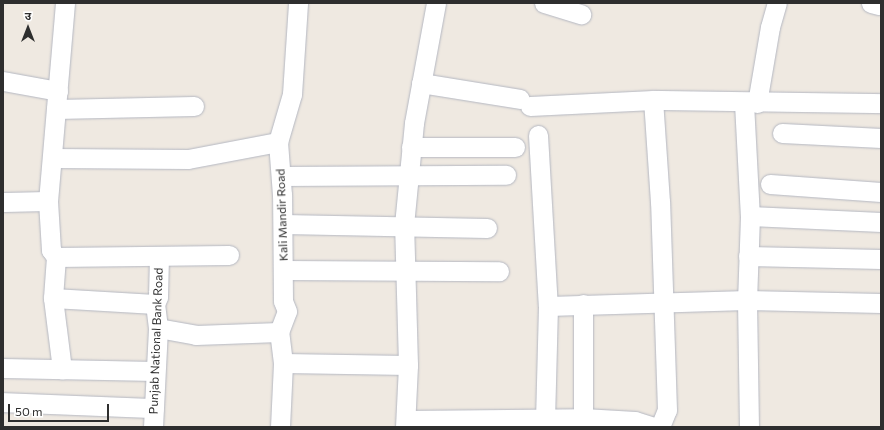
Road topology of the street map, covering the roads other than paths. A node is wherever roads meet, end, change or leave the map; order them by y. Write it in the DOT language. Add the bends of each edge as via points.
graph roads {
  1 [pos="65,3"];
  2 [pos="298,3"];
  3 [pos="436,3"];
  4 [pos="544,3"];
  5 [pos="777,3"];
  6 [pos="581,14"];
  7 [pos="3,81"];
  8 [pos="421,83"];
  9 [pos="57,100"];
  10 [pos="653,100"];
  11 [pos="751,103"];
  12 [pos="881,103"];
  13 [pos="194,106"];
  14 [pos="782,133"];
  15 [pos="538,135"];
  16 [pos="881,138"];
  17 [pos="278,142"];
  18 [pos="411,147"];
  19 [pos="515,147"];
  20 [pos="52,158"];
  21 [pos="408,174"];
  22 [pos="506,175"];
  23 [pos="281,176"];
  24 [pos="770,184"];
  25 [pos="881,192"];
  26 [pos="48,201"];
  27 [pos="3,202"];
  28 [pos="750,216"];
  29 [pos="881,222"];
  30 [pos="283,224"];
  31 [pos="404,225"];
  32 [pos="487,228"];
  33 [pos="228,255"];
  34 [pos="159,256"];
  35 [pos="748,256"];
  36 [pos="56,257"];
  37 [pos="881,259"];
  38 [pos="283,270"];
  39 [pos="404,271"];
  40 [pos="499,271"];
  41 [pos="53,298"];
  42 [pos="661,300"];
  43 [pos="747,300"];
  44 [pos="881,303"];
  45 [pos="155,304"];
  46 [pos="583,304"];
  47 [pos="548,306"];
  48 [pos="158,328"];
  49 [pos="279,332"];
  50 [pos="283,363"];
  51 [pos="408,365"];
  52 [pos="3,368"];
  53 [pos="62,369"];
  54 [pos="155,370"];
  55 [pos="3,402"];
  56 [pos="154,408"];
  57 [pos="545,418"];
  58 [pos="583,418"];
  59 [pos="406,424"];
  60 [pos="153,427"];
  61 [pos="280,427"];
  62 [pos="653,427"];
  63 [pos="660,427"];
  64 [pos="749,427"];
  1 -- 9 [label="street"];
  2 -- 17 [label="street, Kali Mandir Road" via="292,94"];
  3 -- 8 [label="street"];
  4 -- 6 [label="street"];
  5 -- 11 [label="street"];
  7 -- 9 [label="street"];
  8 -- 10 [label="street" via="525,102"];
  8 -- 18 [label="street"];
  9 -- 13 [label="street"];
  9 -- 20 [label="street"];
  10 -- 11 [label="street"];
  10 -- 42 [label="street" via="660,202"];
  11 -- 12 [label="street"];
  11 -- 28 [label="street"];
  14 -- 16 [label="street"];
  15 -- 47 [label="street"];
  17 -- 20 [label="street" via="188,159"];
  17 -- 23 [label="street, Kali Mandir Road"];
  18 -- 19 [label="street"];
  18 -- 21 [label="street"];
  20 -- 26 [label="street"];
  21 -- 22 [label="street"];
  21 -- 23 [label="street"];
  21 -- 31 [label="street"];
  23 -- 30 [label="street, Kali Mandir Road"];
  24 -- 25 [label="street"];
  26 -- 27 [label="street"];
  26 -- 36 [label="street" via="51,250"];
  28 -- 29 [label="street"];
  28 -- 35 [label="street"];
  30 -- 31 [label="street"];
  30 -- 38 [label="street, Kali Mandir Road"];
  31 -- 32 [label="street"];
  31 -- 39 [label="street"];
  33 -- 34 [label="street"];
  34 -- 36 [label="street"];
  34 -- 45 [label="street, Punjab National Bank Road" via="158,297"];
  35 -- 37 [label="street"];
  35 -- 43 [label="street"];
  36 -- 41 [label="street"];
  38 -- 39 [label="street"];
  38 -- 49 [label="street, Kali Mandir Road" via="283,301 287,311"];
  39 -- 40 [label="street"];
  39 -- 51 [label="street"];
  41 -- 45 [label="street"];
  41 -- 53 [label="street"];
  42 -- 43 [label="street"];
  42 -- 46 [label="street"];
  42 -- 63 [label="street" via="667,410"];
  43 -- 44 [label="street"];
  43 -- 64 [label="street"];
  45 -- 48 [label="street, Punjab National Bank Road"];
  46 -- 47 [label="street"];
  46 -- 58 [label="street"];
  47 -- 57 [label="street"];
  48 -- 49 [label="street" via="196,335"];
  48 -- 54 [label="street, Punjab National Bank Road"];
  49 -- 50 [label="street, Kali Mandir Road"];
  50 -- 51 [label="street"];
  50 -- 61 [label="street, Kali Mandir Road"];
  51 -- 59 [label="street"];
  52 -- 53 [label="street"];
  53 -- 54 [label="street"];
  54 -- 56 [label="street, Punjab National Bank Road"];
  55 -- 56 [label="street"];
  56 -- 60 [label="street, Punjab National Bank Road"];
  57 -- 58 [label="street"];
  57 -- 59 [label="street"];
  58 -- 62 [label="street" via="635,421"];
}
